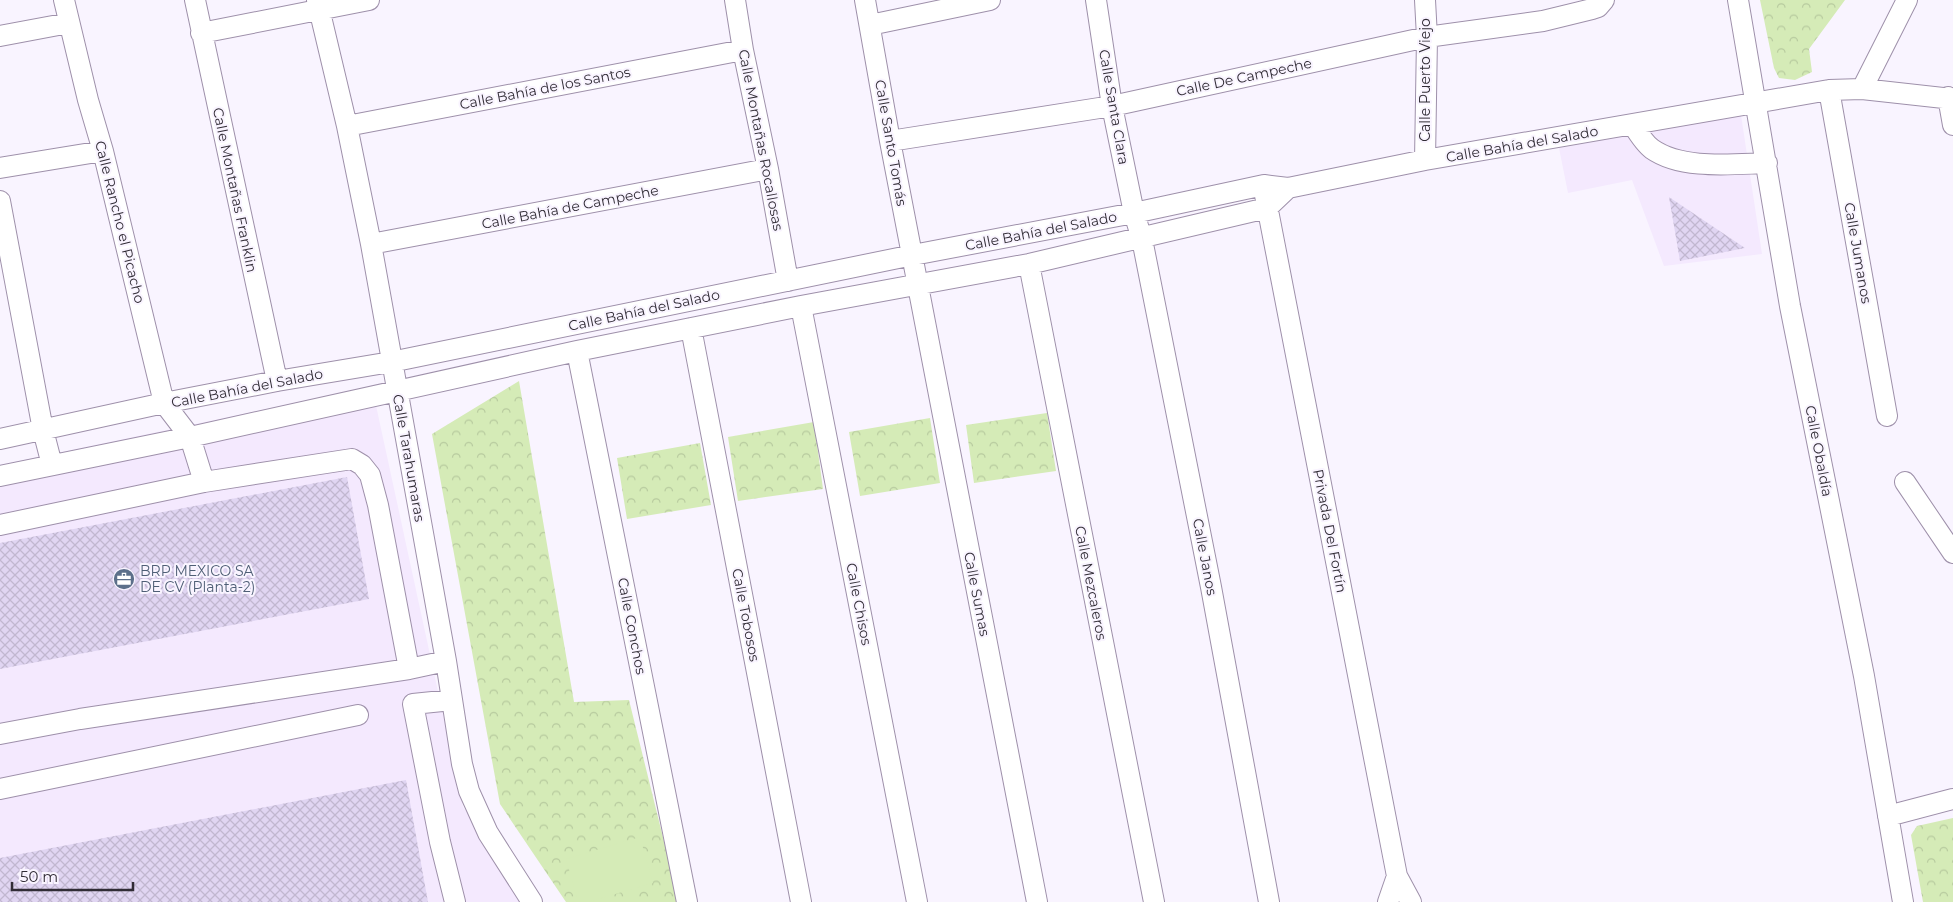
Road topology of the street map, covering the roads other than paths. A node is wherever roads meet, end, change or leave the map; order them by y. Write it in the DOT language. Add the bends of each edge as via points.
graph roads {
  1 [pos="64,0"];
  2 [pos="194,0"];
  3 [pos="369,0"];
  4 [pos="735,0"];
  5 [pos="865,0"];
  6 [pos="990,0"];
  7 [pos="1096,0"];
  8 [pos="1425,0"];
  9 [pos="1738,0"];
  10 [pos="1907,0"];
  11 [pos="1601,4"];
  12 [pos="318,5"];
  13 [pos="69,24"];
  14 [pos="870,25"];
  15 [pos="201,33"];
  16 [pos="0,36"];
  17 [pos="1427,38"];
  18 [pos="743,50"];
  19 [pos="1862,89"];
  20 [pos="1828,90"];
  21 [pos="1951,98"];
  22 [pos="1757,103"];
  23 [pos="1112,106"];
  24 [pos="1953,124"];
  25 [pos="347,126"];
  26 [pos="1633,126"];
  27 [pos="890,141"];
  28 [pos="103,151"];
  29 [pos="1425,160"];
  30 [pos="1767,163"];
  31 [pos="0,168"];
  32 [pos="768,169"];
  33 [pos="1264,185"];
  34 [pos="1288,188"];
  35 [pos="0,201"];
  36 [pos="1268,208"];
  37 [pos="1134,213"];
  38 [pos="1142,239"];
  39 [pos="371,244"];
  40 [pos="913,255"];
  41 [pos="1029,264"];
  42 [pos="788,281"];
  43 [pos="917,285"];
  44 [pos="801,306"];
  45 [pos="691,328"];
  46 [pos="577,350"];
  47 [pos="391,362"];
  48 [pos="276,381"];
  49 [pos="398,391"];
  50 [pos="164,403"];
  51 [pos="1887,416"];
  52 [pos="43,430"];
  53 [pos="190,437"];
  54 [pos="0,439"];
  55 [pos="52,465"];
  56 [pos="0,476"];
  57 [pos="204,482"];
  58 [pos="1905,482"];
  59 [pos="0,524"];
  60 [pos="1953,553"];
  61 [pos="446,661"];
  62 [pos="410,669"];
  63 [pos="452,700"];
  64 [pos="358,716"];
  65 [pos="0,734"];
  66 [pos="0,790"];
  67 [pos="1953,799"];
  68 [pos="1888,816"];
  69 [pos="1397,876"];
  70 [pos="455,902"];
  71 [pos="532,902"];
  72 [pos="687,902"];
  73 [pos="801,902"];
  74 [pos="917,902"];
  75 [pos="1037,902"];
  76 [pos="1154,902"];
  77 [pos="1268,902"];
  78 [pos="1388,902"];
  79 [pos="1411,902"];
  80 [pos="1903,902"];
  1 -- 13 [label="street, Calle Rancho el Picacho"];
  2 -- 15 [label="street, Calle Montañas Franklin"];
  3 -- 12 [label="street"];
  4 -- 18 [label="street, Calle Montañas Rocallosas"];
  5 -- 14 [label="street, Calle Santo Tomás"];
  6 -- 14 [label="street"];
  7 -- 23 [label="street, Calle Santa Clara"];
  8 -- 17 [label="street, Calle Puerto Viejo"];
  9 -- 22 [label="street, Calle Obaldía"];
  10 -- 19 [label="street"];
  11 -- 17 [label="street, Calle De Campeche" via="1543,21"];
  12 -- 15 [label="street"];
  12 -- 25 [label="street, Calle Tarahumaras"];
  13 -- 16 [label="street"];
  13 -- 28 [label="street, Calle Rancho el Picacho"];
  14 -- 27 [label="street, Calle Santo Tomás"];
  15 -- 48 [label="street, Calle Montañas Franklin"];
  17 -- 23 [label="street, Calle De Campeche"];
  17 -- 29 [label="street, Calle Puerto Viejo"];
  18 -- 25 [label="street, Calle Bahía de los Santos"];
  18 -- 32 [label="street, Calle Montañas Rocallosas"];
  19 -- 20 [label="street, Calle Bahía del Salado"];
  19 -- 21 [label="street, Calle Bahía del Salado"];
  20 -- 22 [label="street, Calle Bahía del Salado"];
  20 -- 51 [label="street, Calle Jumanos"];
  21 -- 24 [label="street"];
  22 -- 26 [label="street, Calle Bahía del Salado"];
  22 -- 30 [label="street, Calle Obaldía"];
  23 -- 27 [label="street, Calle De Campeche"];
  23 -- 37 [label="street, Calle Santa Clara"];
  25 -- 39 [label="street, Calle Tarahumaras"];
  26 -- 29 [label="street, Calle Bahía del Salado"];
  26 -- 30 [label="street" via="1652,149 1679,161"];
  27 -- 40 [label="street, Calle Santo Tomás"];
  28 -- 31 [label="street"];
  28 -- 50 [label="street, Calle Rancho el Picacho"];
  29 -- 34 [label="street, Calle Bahía del Salado"];
  30 -- 68 [label="street, Calle Obaldía" via="1790,306 1864,676"];
  32 -- 39 [label="street, Calle Bahía de Campeche"];
  32 -- 42 [label="street, Calle Montañas Rocallosas"];
  33 -- 34 [label="street, Calle Bahía del Salado"];
  33 -- 36 [label="street, Privada Del Fortín"];
  33 -- 37 [label="street, Calle Bahía del Salado"];
  34 -- 36 [label="street"];
  35 -- 52 [label="street"];
  36 -- 38 [label="street, Calle Bahía del Salado"];
  36 -- 69 [label="street, Privada Del Fortín"];
  37 -- 38 [label="street, Calle Janos"];
  37 -- 40 [label="street, Calle Bahía del Salado"];
  38 -- 41 [label="street, Calle Bahía del Salado"];
  38 -- 77 [label="street, Calle Janos" via="1211,587"];
  39 -- 47 [label="street, Calle Tarahumaras"];
  40 -- 42 [label="street, Calle Bahía del Salado"];
  40 -- 43 [label="street, Calle Santo Tomás"];
  41 -- 43 [label="street, Calle Bahía del Salado"];
  41 -- 76 [label="street, Calle Mezcaleros"];
  42 -- 47 [label="street, Calle Bahía del Salado"];
  43 -- 44 [label="street, Calle Bahía del Salado"];
  43 -- 75 [label="street, Calle Sumas"];
  44 -- 45 [label="street, Calle Bahía del Salado"];
  44 -- 74 [label="street, Calle Chisos"];
  45 -- 46 [label="street, Calle Bahía del Salado"];
  45 -- 73 [label="street, Calle Tobosos"];
  46 -- 49 [label="street, Calle Bahía del Salado"];
  46 -- 72 [label="street, Calle Conchos"];
  47 -- 48 [label="street, Calle Bahía del Salado"];
  47 -- 49 [label="street, Calle Tarahumaras"];
  48 -- 50 [label="street, Calle Bahía del Salado"];
  49 -- 53 [label="street, Calle Bahía del Salado"];
  49 -- 61 [label="street, Calle Tarahumaras"];
  50 -- 52 [label="street, Calle Bahía del Salado"];
  50 -- 53 [label="street, Calle Rancho el Picacho"];
  52 -- 54 [label="street, Calle Bahía del Salado"];
  52 -- 55 [label="street"];
  53 -- 55 [label="street, Calle Bahía del Salado"];
  53 -- 57 [label="street"];
  55 -- 56 [label="street, Calle Bahía del Salado"];
  57 -- 59 [label="street"];
  57 -- 62 [label="street" via="341,460 352,459 362,465 370,475 378,505"];
  58 -- 60 [label="street"];
  61 -- 62 [label="street"];
  61 -- 63 [label="street, Calle Tarahumaras"];
  62 -- 65 [label="street"];
  63 -- 70 [label="street" via="413,704"];
  63 -- 71 [label="street, Calle Tarahumaras" via="469,791 488,833"];
  64 -- 66 [label="street"];
  67 -- 68 [label="street"];
  68 -- 80 [label="street, Calle Obaldía"];
  69 -- 78 [label="street"];
  69 -- 79 [label="street, Privada Del Fortín"];
}
